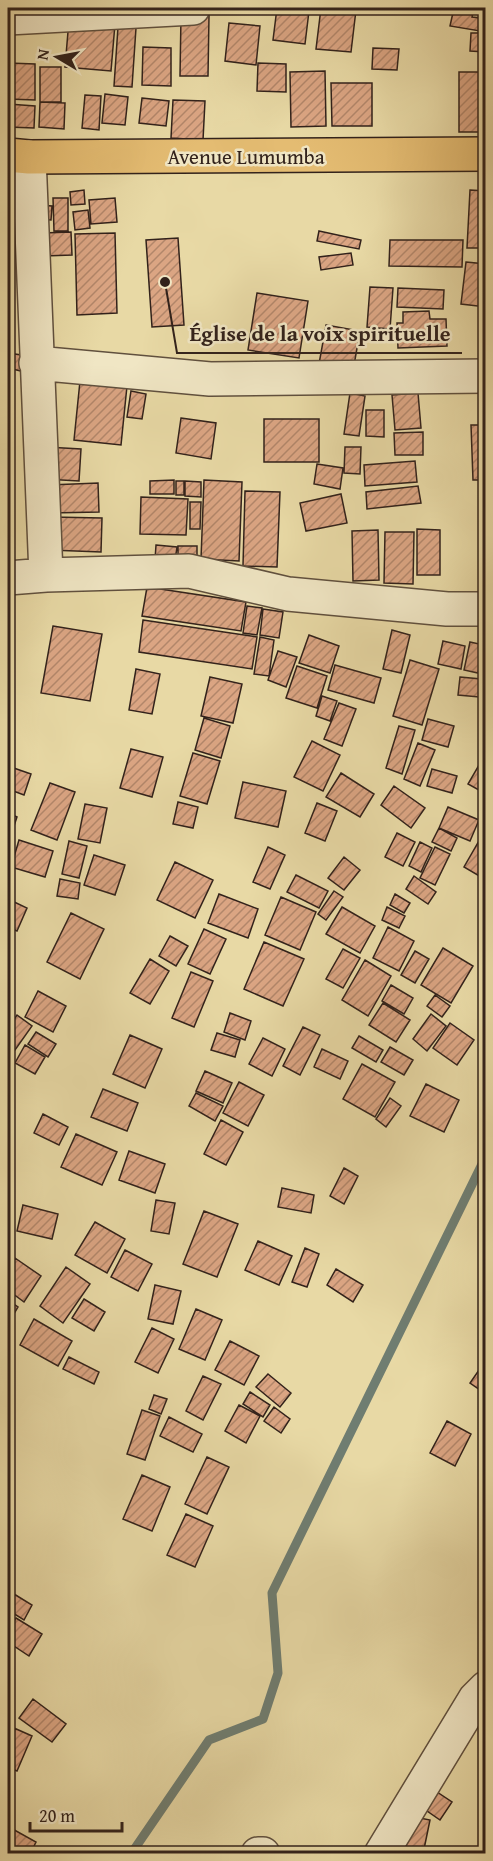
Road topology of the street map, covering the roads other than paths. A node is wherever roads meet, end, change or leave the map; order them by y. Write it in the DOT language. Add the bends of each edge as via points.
graph roads {
  1 [pos="194,8"];
  2 [pos="8,18"];
  3 [pos="486,154"];
  4 [pos="18,156"];
  5 [pos="36,363"];
  6 [pos="486,376"];
  7 [pos="46,575"];
  8 [pos="8,578"];
  9 [pos="486,609"];
  10 [pos="486,1688"];
  11 [pos="381,1854"];
  1 -- 2 [label="street"];
  3 -- 4 [label="main road, Avenue Lumumba"];
  4 -- 5 [label="street"];
  5 -- 6 [label="street" via="210,380"];
  5 -- 7 [label="street"];
  7 -- 8 [label="street"];
  7 -- 9 [label="street" via="189,571 288,594"];
  10 -- 11 [label="street" via="475,1699"];
}
